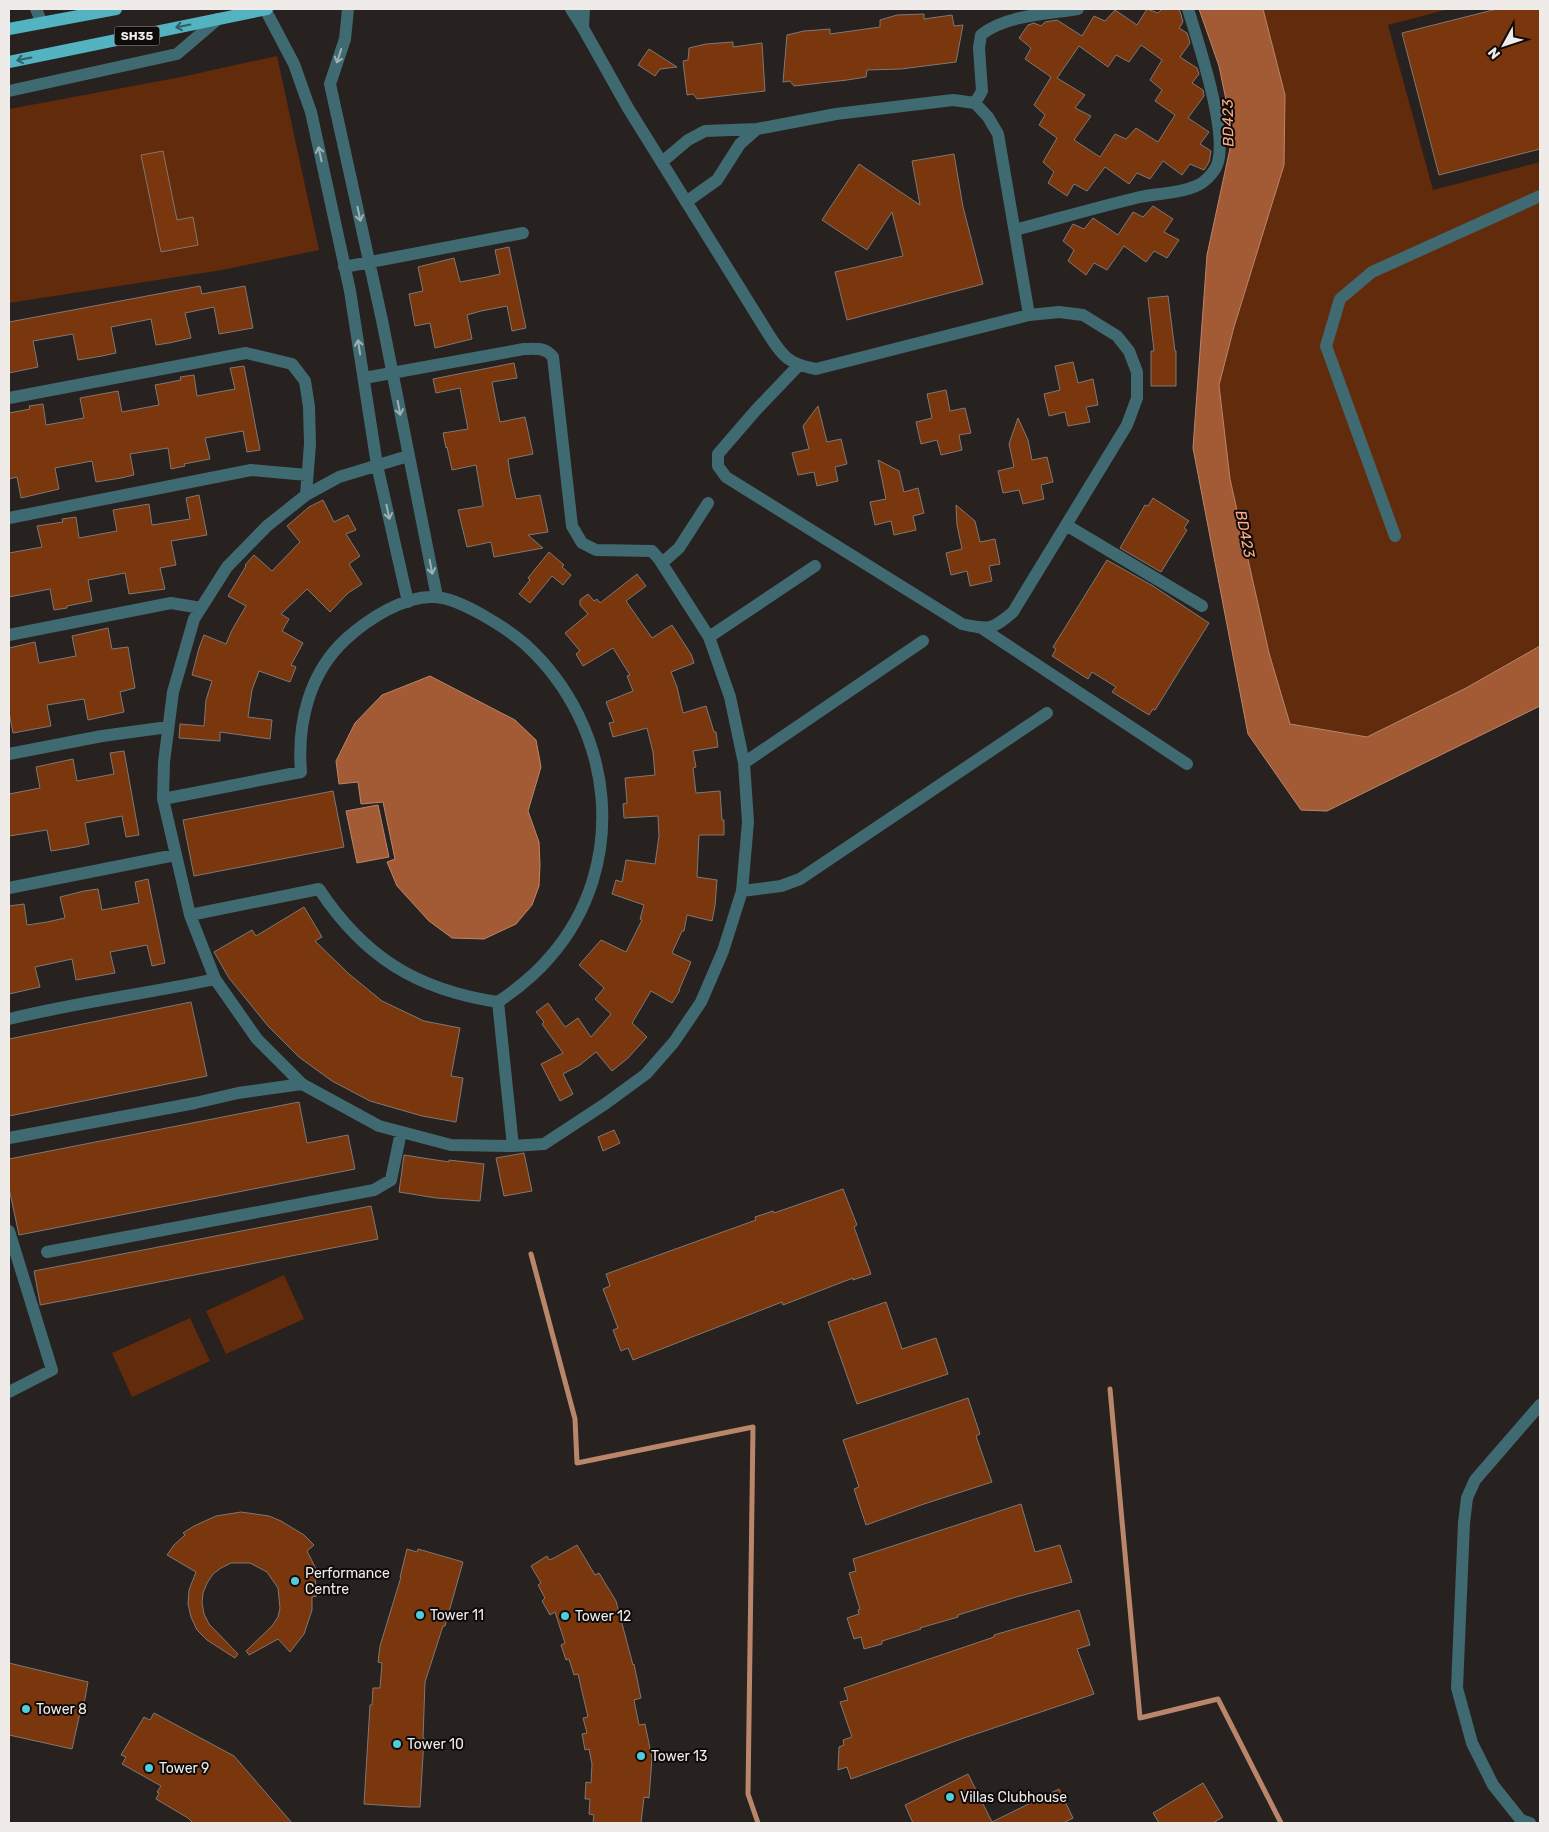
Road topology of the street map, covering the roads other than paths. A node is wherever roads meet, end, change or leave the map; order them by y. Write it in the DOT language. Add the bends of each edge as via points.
graph roads {
  1 [pos="36,9"];
  2 [pos="116,9"];
  3 [pos="266,9"];
  4 [pos="348,9"];
  5 [pos="571,9"];
  6 [pos="584,9"];
  7 [pos="1078,9"];
  8 [pos="1188,9"];
  9 [pos="218,19"];
  10 [pos="42,23"];
  11 [pos="583,28"];
  12 [pos="9,29"];
  13 [pos="9,62"];
  14 [pos="9,91"];
  15 [pos="975,103"];
  16 [pos="757,129"];
  17 [pos="662,162"];
  18 [pos="1540,196"];
  19 [pos="686,202"];
  20 [pos="1015,230"];
  21 [pos="523,233"];
  22 [pos="369,262"];
  23 [pos="344,267"];
  24 [pos="1029,315"];
  25 [pos="798,366"];
  26 [pos="392,372"];
  27 [pos="364,378"];
  28 [pos="9,398"];
  29 [pos="408,456"];
  30 [pos="377,465"];
  31 [pos="307,475"];
  32 [pos="306,495"];
  33 [pos="708,504"];
  34 [pos="9,518"];
  35 [pos="1066,525"];
  36 [pos="1395,536"];
  37 [pos="662,563"];
  38 [pos="815,566"];
  39 [pos="437,597"];
  40 [pos="408,602"];
  41 [pos="1202,606"];
  42 [pos="201,608"];
  43 [pos="983,629"];
  44 [pos="9,635"];
  45 [pos="709,637"];
  46 [pos="923,641"];
  47 [pos="1047,713"];
  48 [pos="168,727"];
  49 [pos="9,754"];
  50 [pos="744,763"];
  51 [pos="1187,764"];
  52 [pos="164,799"];
  53 [pos="175,855"];
  54 [pos="9,888"];
  55 [pos="742,891"];
  56 [pos="190,915"];
  57 [pos="215,979"];
  58 [pos="498,1002"];
  59 [pos="9,1019"];
  60 [pos="302,1084"];
  61 [pos="401,1132"];
  62 [pos="9,1138"];
  63 [pos="513,1146"];
  64 [pos="9,1231"];
  65 [pos="47,1252"];
  66 [pos="9,1392"];
  67 [pos="1540,1405"];
  68 [pos="1530,1823"];
  1 -- 10 [label="street"];
  2 -- 10 [label="main road, SH35"];
  3 -- 9 [label="main road, SH35"];
  23 -- 3 [label="street, one-way" via="311,112 294,64"];
  4 -- 22 [label="street, one-way" via="345,39 330,84"];
  5 -- 11 [label="street"];
  6 -- 11 [label="street"];
  7 -- 15 [label="street" via="1008,21 981,35 982,91"];
  8 -- 20 [label="street" via="1210,84 1220,144 1217,165 1208,178 1197,186 1149,195"];
  9 -- 13 [label="main road, SH35, one-way"];
  9 -- 14 [label="street" via="177,54"];
  10 -- 12 [label="main road, SH35"];
  11 -- 17 [label="street"];
  15 -- 16 [label="street" via="953,100 836,114"];
  15 -- 20 [label="street" via="998,134"];
  16 -- 17 [label="street" via="705,131 688,140"];
  16 -- 19 [label="street" via="740,144 717,180"];
  17 -- 19 [label="street"];
  18 -- 36 [label="street" via="1372,272 1340,299 1326,346"];
  19 -- 25 [label="street" via="781,354"];
  20 -- 24 [label="street"];
  21 -- 22 [label="street"];
  22 -- 23 [label="street"];
  22 -- 26 [label="street"];
  27 -- 23 [label="street, one-way"];
  24 -- 25 [label="street" via="816,369"];
  24 -- 35 [label="street" via="1083,314 1117,336 1129,350 1137,372 1137,398 1127,425"];
  25 -- 43 [label="street" via="718,454 718,466 726,477 962,624"];
  26 -- 27 [label="street"];
  26 -- 29 [label="street, one-way"];
  26 -- 37 [label="street" via="524,349 548,351 552,357 572,526 582,543 596,550 652,551"];
  27 -- 30 [label="street"];
  28 -- 31 [label="street" via="246,353 292,364 305,381 309,407"];
  29 -- 30 [label="street"];
  29 -- 39 [label="street, one-way"];
  30 -- 32 [label="street" via="339,477"];
  30 -- 40 [label="street, one-way"];
  31 -- 32 [label="street"];
  31 -- 34 [label="street" via="251,470"];
  32 -- 42 [label="street" via="267,526 228,567"];
  33 -- 37 [label="street" via="679,548"];
  35 -- 41 [label="street"];
  35 -- 43 [label="street" via="1013,612 998,625"];
  37 -- 45 [label="street"];
  38 -- 45 [label="street"];
  39 -- 40 [label="street"];
  39 -- 58 [label="street" via="459,604 501,626 520,640 553,674 567,693 588,735 600,780 599,851 580,910 551,956"];
  40 -- 52 [label="street" via="389,609 356,630 318,675 304,712 301,772"];
  42 -- 44 [label="street" via="171,603"];
  42 -- 48 [label="street" via="194,619 173,692"];
  43 -- 51 [label="street"];
  45 -- 50 [label="street" via="730,697"];
  46 -- 50 [label="street"];
  47 -- 55 [label="street" via="800,879 781,886"];
  48 -- 49 [label="street"];
  48 -- 52 [label="street"];
  50 -- 55 [label="street" via="748,822"];
  52 -- 53 [label="street"];
  53 -- 54 [label="street"];
  53 -- 56 [label="street"];
  55 -- 63 [label="street" via="723,951 701,1002 674,1042 646,1074 544,1144"];
  56 -- 57 [label="street"];
  56 -- 58 [label="street" via="319,889 348,929 386,962 428,985 458,995"];
  57 -- 59 [label="street"];
  57 -- 60 [label="street" via="257,1039"];
  58 -- 63 [label="street"];
  60 -- 61 [label="street" via="379,1126"];
  60 -- 62 [label="street" via="238,1093"];
  61 -- 63 [label="street" via="451,1145"];
  61 -- 65 [label="street" via="392,1180 374,1190"];
  64 -- 66 [label="street" via="52,1370"];
  67 -- 68 [label="street" via="1476,1480 1467,1498 1457,1688 1472,1742 1493,1785 1521,1820"];
}
